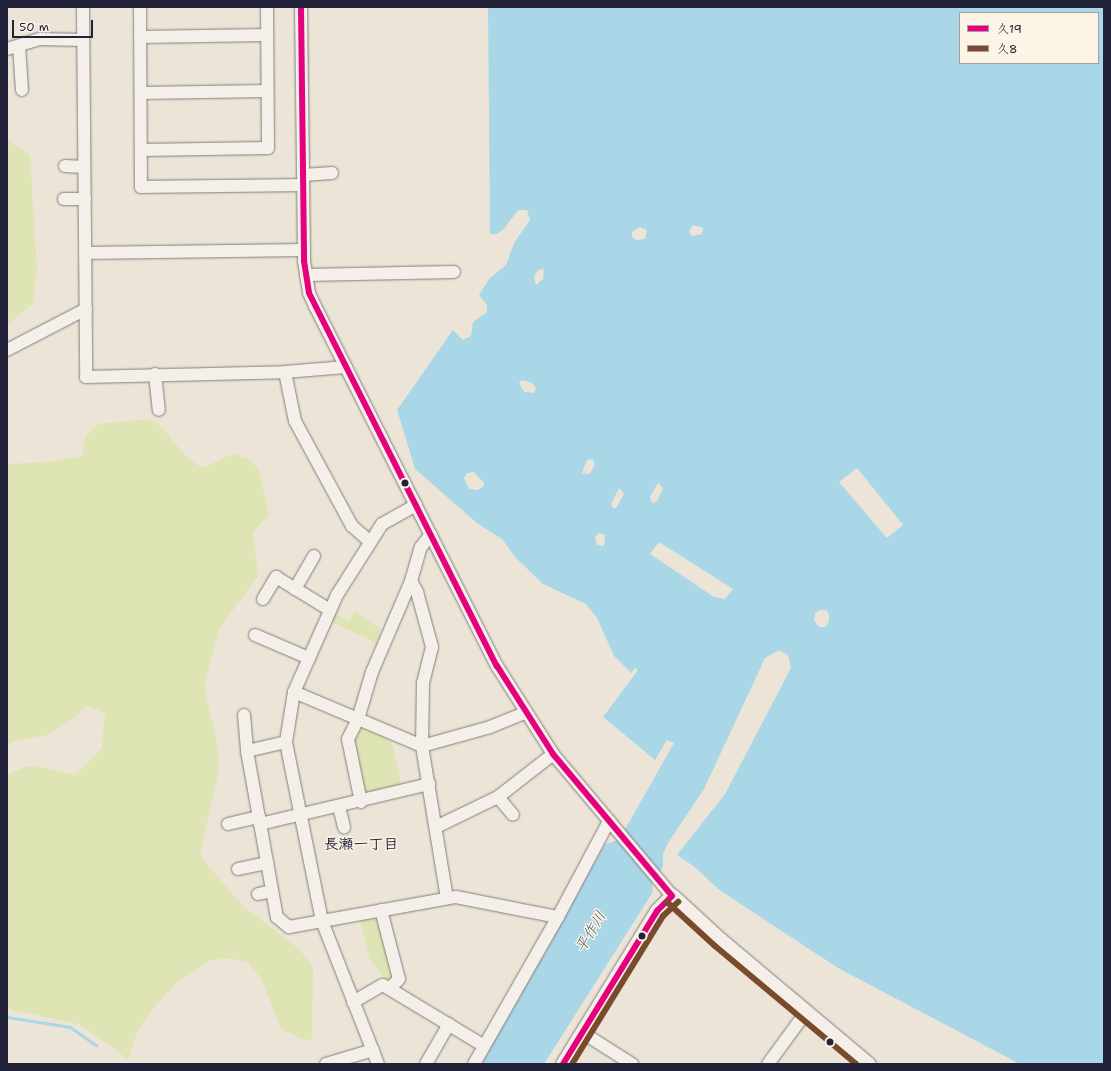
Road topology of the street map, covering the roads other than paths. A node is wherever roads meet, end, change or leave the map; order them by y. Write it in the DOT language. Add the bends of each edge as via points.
graph roads {
  1 [pos="83,7"];
  2 [pos="140,7"];
  3 [pos="267,7"];
  4 [pos="301,7"];
  5 [pos="267,35"];
  6 [pos="140,37"];
  7 [pos="83,40"];
  8 [pos="19,46"];
  9 [pos="7,49"];
  10 [pos="22,90"];
  11 [pos="268,91"];
  12 [pos="141,93"];
  13 [pos="141,150"];
  14 [pos="65,166"];
  15 [pos="84,167"];
  16 [pos="332,173"];
  17 [pos="303,180"];
  18 [pos="64,199"];
  19 [pos="85,199"];
  20 [pos="304,250"];
  21 [pos="85,253"];
  22 [pos="454,272"];
  23 [pos="306,275"];
  24 [pos="86,310"];
  25 [pos="7,350"];
  26 [pos="346,367"];
  27 [pos="285,372"];
  28 [pos="155,374"];
  29 [pos="159,410"];
  30 [pos="416,505"];
  31 [pos="431,534"];
  32 [pos="369,541"];
  33 [pos="314,556"];
  34 [pos="411,581"];
  35 [pos="295,589"];
  36 [pos="263,599"];
  37 [pos="330,610"];
  38 [pos="255,635"];
  39 [pos="309,658"];
  40 [pos="294,692"];
  41 [pos="525,713"];
  42 [pos="244,714"];
  43 [pos="358,719"];
  44 [pos="286,742"];
  45 [pos="422,746"];
  46 [pos="247,751"];
  47 [pos="553,754"];
  48 [pos="429,784"];
  49 [pos="498,797"];
  50 [pos="361,802"];
  51 [pos="339,807"];
  52 [pos="301,815"];
  53 [pos="513,815"];
  54 [pos="259,820"];
  55 [pos="609,821"];
  56 [pos="228,824"];
  57 [pos="344,827"];
  58 [pos="436,827"];
  59 [pos="267,863"];
  60 [pos="238,869"];
  61 [pos="272,891"];
  62 [pos="258,894"];
  63 [pos="672,896"];
  64 [pos="447,898"];
  65 [pos="381,910"];
  66 [pos="558,917"];
  67 [pos="322,921"];
  68 [pos="390,988"];
  69 [pos="353,1002"];
  70 [pos="806,1012"];
  71 [pos="449,1024"];
  72 [pos="591,1038"];
  73 [pos="484,1046"];
  74 [pos="373,1050"];
  75 [pos="326,1064"];
  76 [pos="378,1064"];
  77 [pos="426,1064"];
  78 [pos="474,1064"];
  79 [pos="564,1064"];
  80 [pos="575,1064"];
  81 [pos="632,1064"];
  82 [pos="768,1064"];
  83 [pos="868,1064"];
  1 -- 7 [label="street"];
  2 -- 6 [label="street"];
  3 -- 5 [label="street"];
  4 -- 17 [label="street"];
  5 -- 6 [label="street"];
  5 -- 11 [label="street"];
  6 -- 12 [label="street"];
  7 -- 8 [label="street" via="40,40"];
  7 -- 15 [label="street"];
  8 -- 9 [label="street"];
  8 -- 10 [label="street"];
  11 -- 12 [label="street"];
  11 -- 13 [label="street" via="268,148"];
  12 -- 13 [label="street"];
  13 -- 17 [label="street" via="142,187"];
  14 -- 15 [label="street"];
  15 -- 19 [label="street"];
  16 -- 17 [label="street"];
  17 -- 20 [label="street"];
  18 -- 19 [label="street"];
  19 -- 21 [label="street"];
  20 -- 21 [label="street"];
  20 -- 23 [label="street"];
  21 -- 24 [label="street"];
  22 -- 23 [label="street"];
  23 -- 26 [label="street" via="315,306"];
  24 -- 25 [label="street"];
  24 -- 28 [label="street" via="86,377"];
  26 -- 27 [label="street"];
  26 -- 30 [label="street"];
  27 -- 28 [label="street"];
  27 -- 32 [label="street" via="295,421 352,526"];
  28 -- 29 [label="street"];
  30 -- 31 [label="street"];
  30 -- 32 [label="street" via="382,524"];
  31 -- 34 [label="street" via="421,547"];
  31 -- 41 [label="street" via="497,666"];
  32 -- 37 [label="street"];
  33 -- 35 [label="street"];
  34 -- 43 [label="street" via="372,672"];
  34 -- 45 [label="street" via="417,592 432,647 423,683"];
  35 -- 36 [label="street" via="276,577"];
  35 -- 37 [label="street"];
  37 -- 39 [label="street"];
  38 -- 39 [label="street"];
  39 -- 40 [label="street"];
  40 -- 43 [label="street"];
  40 -- 44 [label="street"];
  41 -- 45 [label="street" via="490,727"];
  41 -- 47 [label="street"];
  42 -- 46 [label="street"];
  43 -- 45 [label="street"];
  43 -- 50 [label="street" via="348,739"];
  44 -- 46 [label="street"];
  44 -- 52 [label="street"];
  45 -- 48 [label="street"];
  46 -- 54 [label="street"];
  47 -- 49 [label="street"];
  47 -- 55 [label="street"];
  48 -- 50 [label="street"];
  48 -- 58 [label="street"];
  49 -- 53 [label="street"];
  49 -- 58 [label="street"];
  50 -- 51 [label="street"];
  51 -- 52 [label="street"];
  51 -- 57 [label="street"];
  52 -- 54 [label="street"];
  52 -- 67 [label="street"];
  54 -- 56 [label="street"];
  54 -- 59 [label="street"];
  55 -- 63 [label="street"];
  55 -- 66 [label="street"];
  58 -- 64 [label="street"];
  59 -- 60 [label="street"];
  59 -- 61 [label="street"];
  61 -- 62 [label="street"];
  61 -- 67 [label="street" via="277,916 289,927"];
  63 -- 70 [label="main road"];
  63 -- 72 [label="main road" via="664,918"];
  63 -- 79 [label="main road" via="658,911"];
  64 -- 65 [label="street"];
  64 -- 66 [label="street" via="456,897"];
  65 -- 67 [label="street"];
  65 -- 68 [label="street" via="399,979"];
  66 -- 73 [label="street"];
  67 -- 69 [label="street"];
  68 -- 69 [label="street" via="383,985"];
  68 -- 71 [label="street" via="399,997"];
  69 -- 74 [label="street"];
  70 -- 82 [label="street"];
  70 -- 83 [label="main road"];
  71 -- 73 [label="street"];
  71 -- 77 [label="street"];
  72 -- 80 [label="main road"];
  72 -- 81 [label="street"];
  73 -- 78 [label="street"];
  74 -- 75 [label="street"];
  74 -- 76 [label="street"];
}
